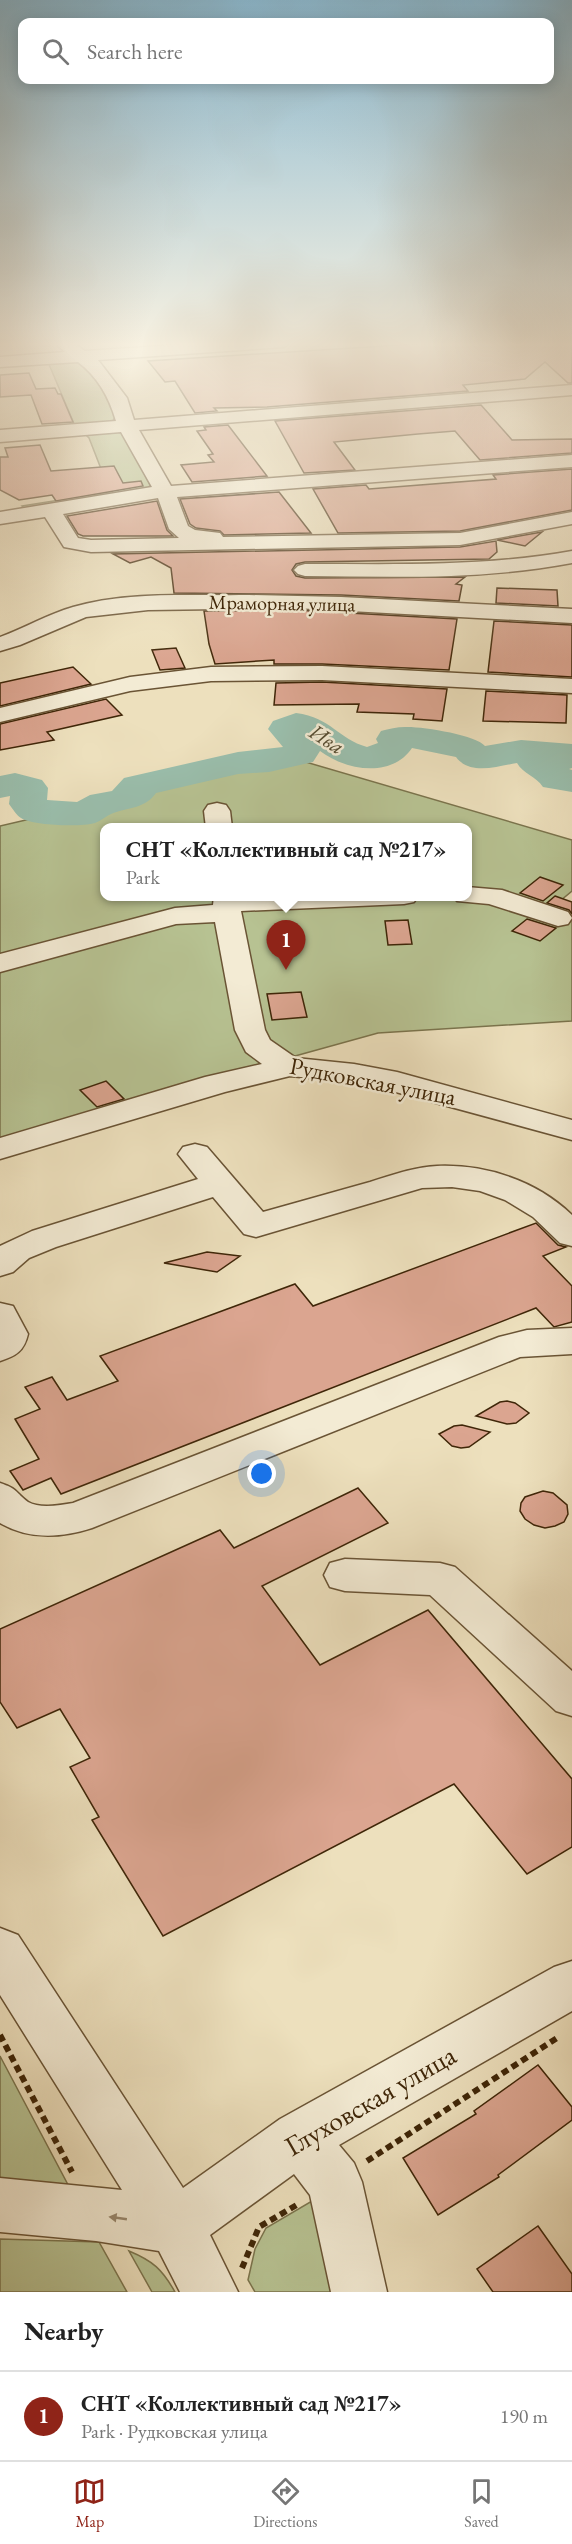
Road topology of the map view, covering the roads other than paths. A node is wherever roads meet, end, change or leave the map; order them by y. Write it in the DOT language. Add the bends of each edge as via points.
graph roads {
  1 [pos="140,449"];
  2 [pos="572,461"];
  3 [pos="165,492"];
  4 [pos="51,510"];
  5 [pos="0,518"];
  6 [pos="572,518"];
  7 [pos="463,531"];
  8 [pos="572,557"];
  9 [pos="305,570"];
  10 [pos="572,616"];
  11 [pos="0,644"];
  12 [pos="572,686"];
  13 [pos="0,715"];
  14 [pos="472,895"];
  15 [pos="264,901"];
  16 [pos="228,905"];
  17 [pos="558,918"];
  18 [pos="0,963"];
  19 [pos="290,1067"];
  20 [pos="572,1130"];
  21 [pos="0,1149"];
  22 [pos="195,1154"];
  23 [pos="220,1183"];
  24 [pos="572,1235"];
  25 [pos="0,1264"];
  26 [pos="0,1315"];
  27 [pos="572,1341"];
  28 [pos="0,1348"];
  29 [pos="0,1498"];
  30 [pos="345,1575"];
  31 [pos="572,1698"];
  32 [pos="0,1951"];
  33 [pos="572,1984"];
  34 [pos="299,2138"];
  35 [pos="0,2205"];
  36 [pos="176,2226"];
  37 [pos="225,2286"];
  38 [pos="359,2292"];
  1 -- 3 [label="street"];
  2 -- 3 [label="street"];
  3 -- 4 [label="street"];
  3 -- 7 [label="street" via="179,529 190,536"];
  4 -- 5 [label="street"];
  4 -- 6 [label="street" via="71,543 92,546 460,539"];
  8 -- 9 [label="street" via="469,570"];
  10 -- 11 [label="street, Мраморная улица" via="306,602 185,602 77,612 32,634"];
  12 -- 13 [label="street" via="322,673 212,674 130,684"];
  14 -- 17 [label="street" via="499,898"];
  15 -- 16 [label="street"];
  16 -- 18 [label="street"];
  16 -- 19 [label="street, Рудковская улица" via="250,1030 257,1045"];
  19 -- 20 [label="street, Рудковская улица" via="397,1082"];
  19 -- 21 [label="street" via="193,1091"];
  22 -- 23 [label="street"];
  23 -- 24 [label="street" via="256,1226 420,1178 454,1175 526,1197"];
  23 -- 25 [label="street" via="44,1239 17,1250"];
  26 -- 28 [label="street" via="10,1334 8,1342"];
  27 -- 29 [label="street" via="512,1347 78,1517 30,1520 13,1513"];
  30 -- 31 [label="street" via="440,1578"];
  32 -- 36 [label="street"];
  33 -- 34 [label="street, Глуховская улица"];
  34 -- 36 [label="street, Глуховская улица"];
  34 -- 38 [label="street" via="335,2182"];
  36 -- 35 [label="street, one-way"];
  36 -- 37 [label="street"];
}
